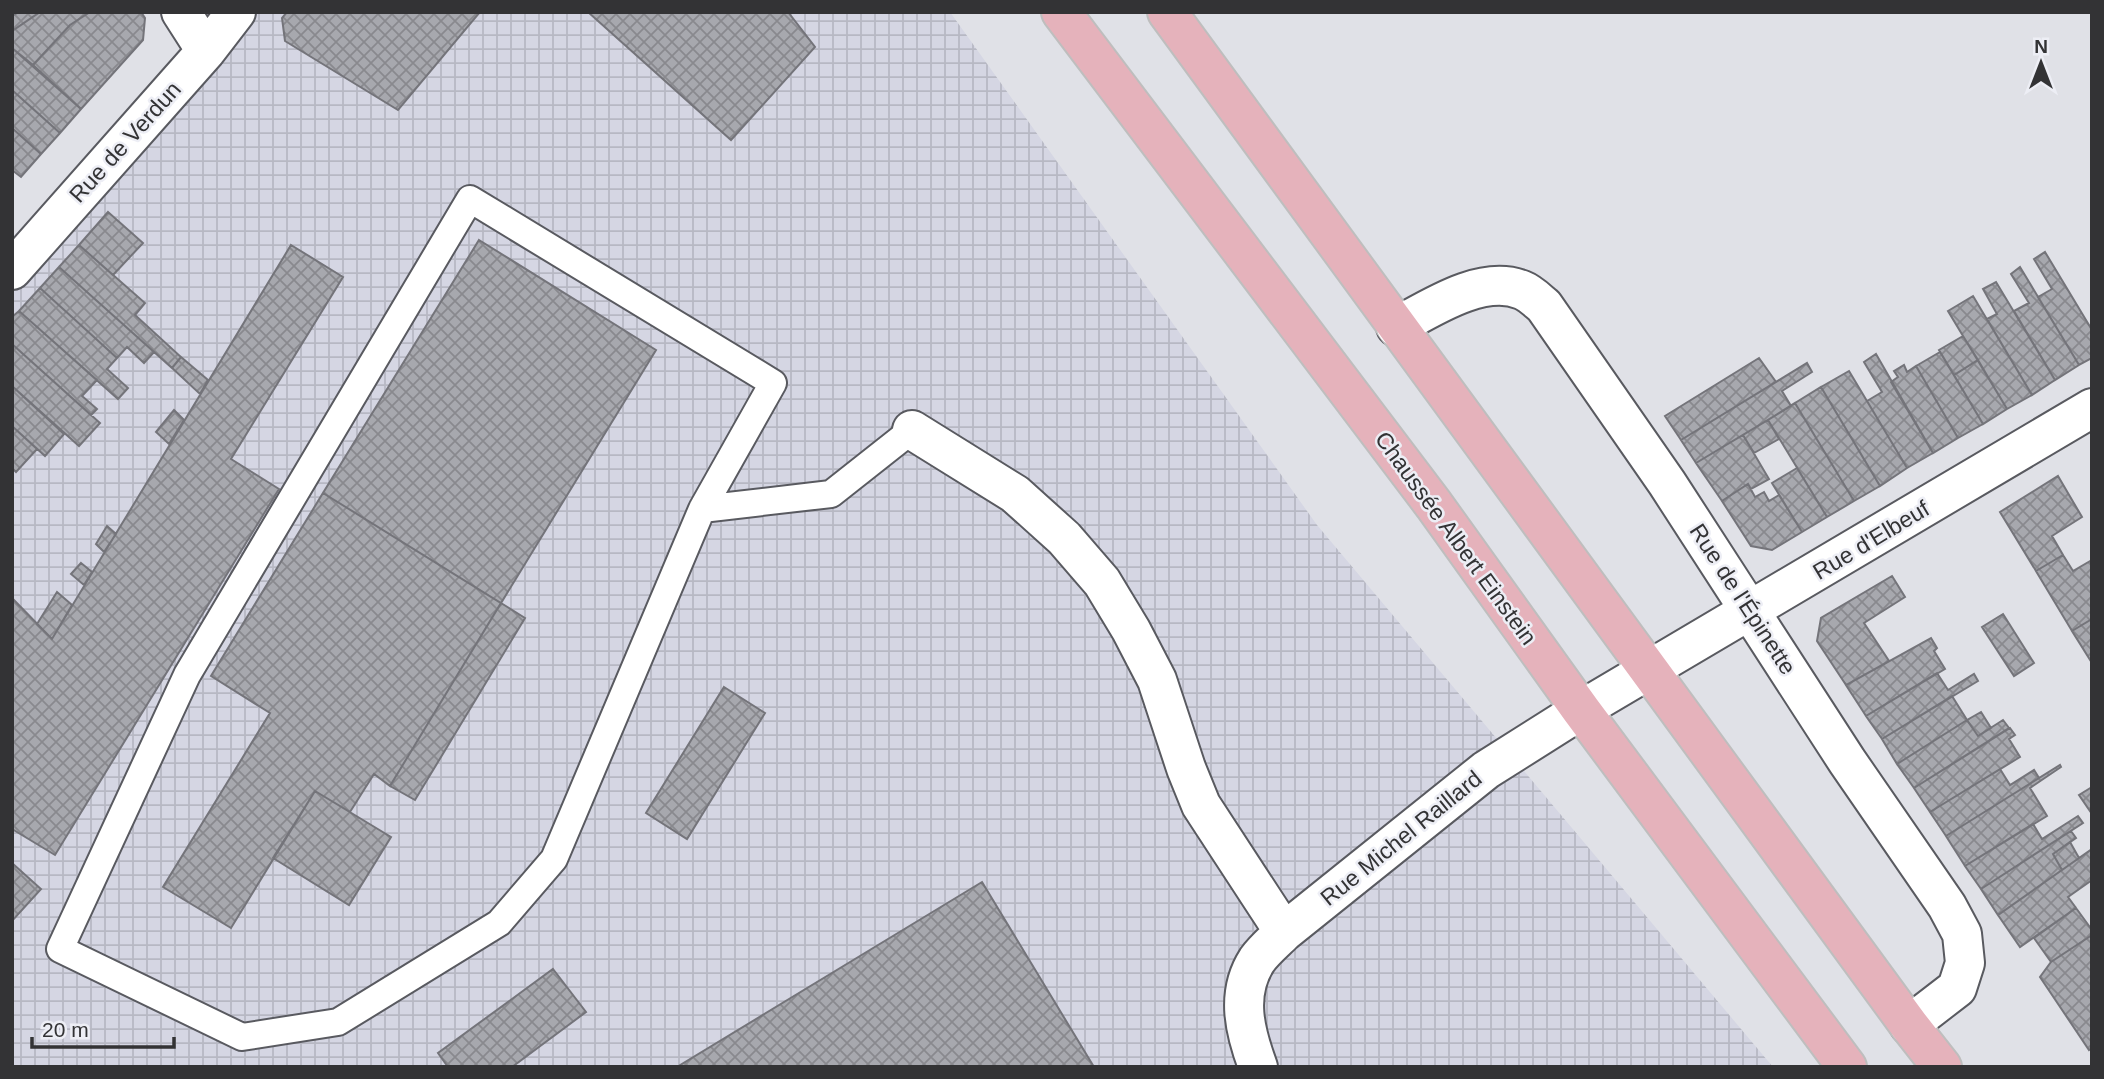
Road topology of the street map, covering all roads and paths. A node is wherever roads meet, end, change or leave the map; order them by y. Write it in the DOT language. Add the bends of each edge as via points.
graph roads {
  1 [pos="181,12"];
  2 [pos="236,12"];
  3 [pos="1062,12"];
  4 [pos="1167,12"];
  5 [pos="206,51"];
  6 [pos="12,270"];
  7 [pos="1396,327"];
  8 [pos="2092,408"];
  9 [pos="912,430"];
  10 [pos="702,509"];
  11 [pos="1751,611"];
  12 [pos="1649,669"];
  13 [pos="1581,710"];
  14 [pos="1284,932"];
  15 [pos="1909,1025"];
  16 [pos="1258,1067"];
  17 [pos="1847,1067"];
  18 [pos="1942,1067"];
  1 -- 5 [label="street"];
  2 -- 5 [label="street, Rue de Verdun"];
  3 -- 13 [label="main road, Chaussée Albert Einstein" via="1434,505"];
  4 -- 7 [label="main road"];
  5 -- 6 [label="street, Rue de Verdun"];
  7 -- 11 [label="street, Rue de l'Épinette" via="1465,292 1495,285 1523,290 1544,306"];
  7 -- 12 [label="main road"];
  8 -- 11 [label="street, Rue d'Elbeuf"];
  9 -- 10 [label="lane" via="831,494"];
  9 -- 14 [label="street" via="1015,494 1064,538 1102,582 1157,680 1201,805"];
  10 -- 10 [label="lane" via="554,859 499,923 338,1022 242,1037 61,949 187,675 470,199 773,383"];
  11 -- 12 [label="street, Rue d'Elbeuf"];
  11 -- 15 [label="street, Rue de l'Épinette" via="1962,934 1965,963 1957,988"];
  12 -- 13 [label="street, Rue Michel Raillard"];
  12 -- 15 [label="main road"];
  13 -- 14 [label="street, Rue Michel Raillard" via="1486,770"];
  13 -- 17 [label="main road, Chaussée Albert Einstein"];
  14 -- 16 [label="street, Rue Michel Raillard" via="1258,959 1246,982 1245,1028"];
  15 -- 18 [label="main road"];
}
